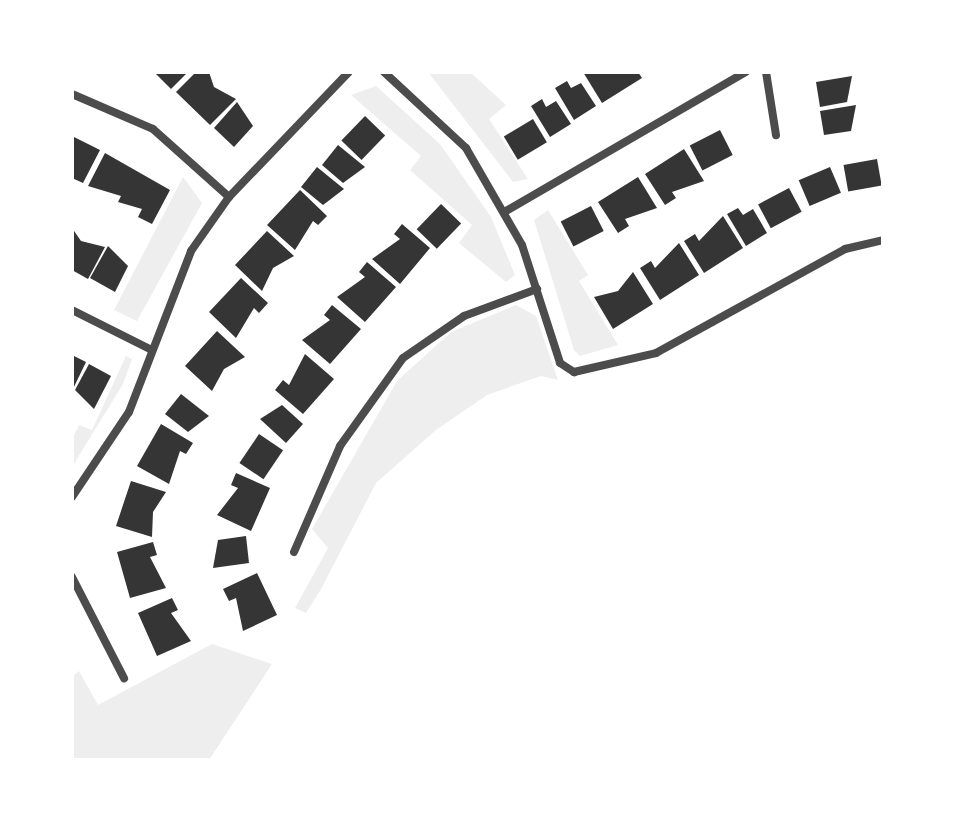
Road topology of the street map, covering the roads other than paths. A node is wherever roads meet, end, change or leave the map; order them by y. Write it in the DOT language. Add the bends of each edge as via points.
graph roads {
  1 [pos="349,72"];
  2 [pos="384,72"];
  3 [pos="400,72"];
  4 [pos="746,72"];
  5 [pos="766,72"];
  6 [pos="393,80"];
  7 [pos="72,94"];
  8 [pos="776,135"];
  9 [pos="229,197"];
  10 [pos="506,211"];
  11 [pos="883,240"];
  12 [pos="537,289"];
  13 [pos="72,310"];
  14 [pos="150,349"];
  15 [pos="72,497"];
  16 [pos="294,552"];
  17 [pos="72,577"];
  18 [pos="124,678"];
  1 -- 9 [label="street"];
  2 -- 6 [label="street"];
  3 -- 6 [label="street"];
  4 -- 10 [label="street"];
  5 -- 8 [label="street"];
  6 -- 10 [label="street" via="466,148"];
  7 -- 9 [label="street" via="153,129"];
  9 -- 14 [label="street" via="179,274"];
  10 -- 12 [label="street"];
  11 -- 12 [label="street" via="845,249 680,343 589,372 560,363"];
  12 -- 16 [label="street" via="452,322 396,366 334,458"];
  13 -- 14 [label="street"];
  14 -- 15 [label="street" via="129,412"];
  17 -- 18 [label="street"];
}
